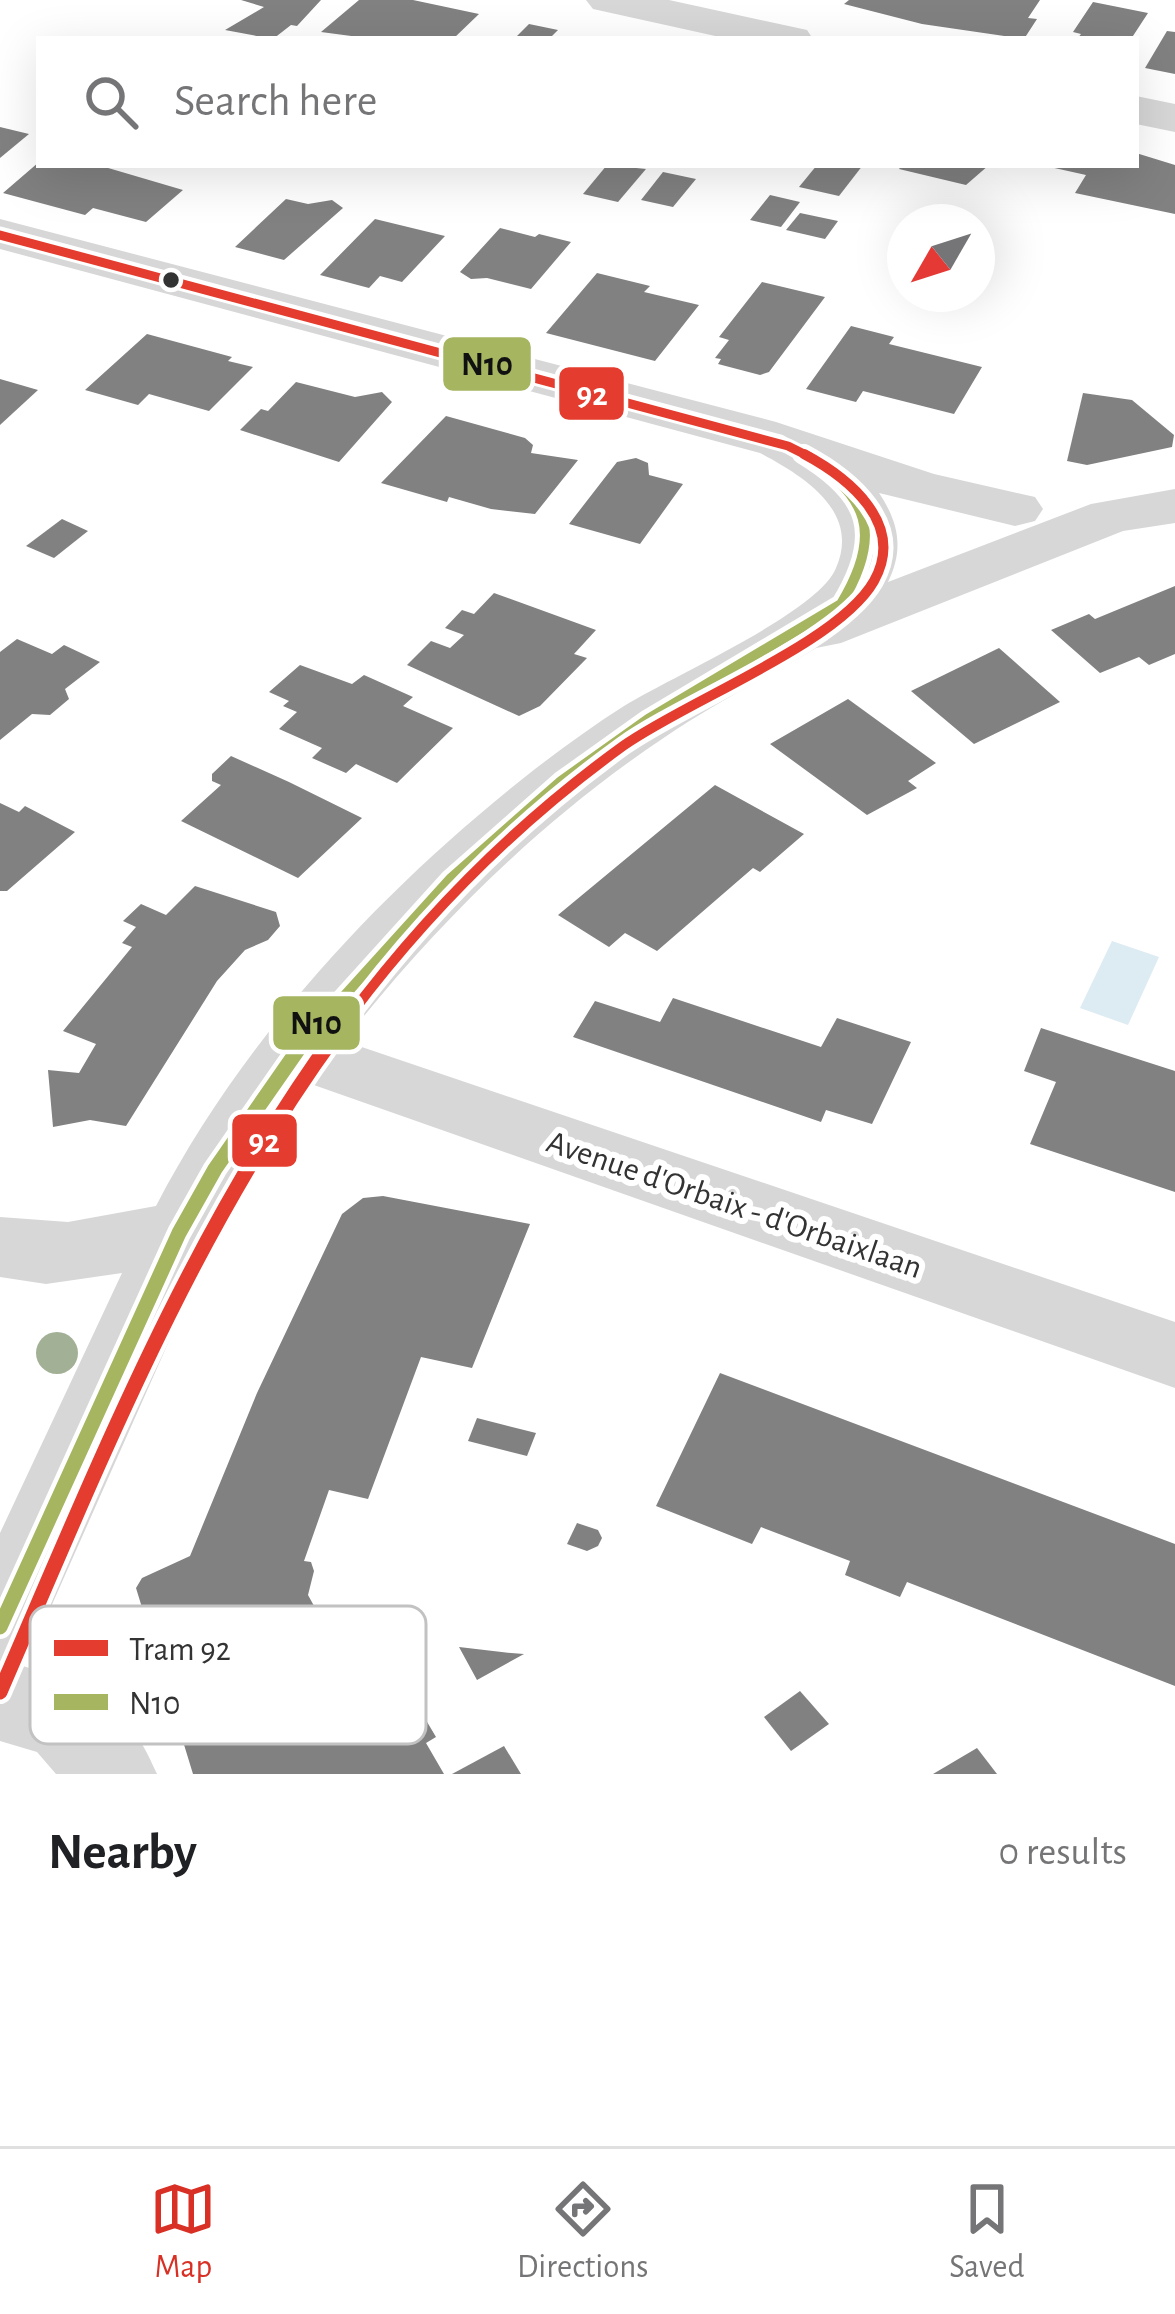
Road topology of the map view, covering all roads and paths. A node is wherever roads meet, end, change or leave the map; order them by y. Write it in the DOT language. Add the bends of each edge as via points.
graph roads {
  1 [pos="608,0"];
  2 [pos="777,36"];
  3 [pos="1139,111"];
  4 [pos="1175,118"];
  5 [pos="0,234"];
  6 [pos="780,442"];
  7 [pos="1175,506"];
  8 [pos="1015,509"];
  9 [pos="1111,516"];
  10 [pos="867,566"];
  11 [pos="776,644"];
  12 [pos="294,1051"];
  13 [pos="179,1233"];
  14 [pos="0,1247"];
  15 [pos="1175,1355"];
  16 [pos="6,1578"];
  17 [pos="0,1700"];
  18 [pos="30,1709"];
  19 [pos="86,1744"];
  20 [pos="113,1774"];
  1 -- 2 [label="street"];
  3 -- 4 [label="street"];
  5 -- 6 [label="street"];
  6 -- 8 [label="street"];
  6 -- 10 [label="street" via="805,452 862,506 872,538"];
  7 -- 9 [label="street"];
  8 -- 9 [label="street"];
  8 -- 10 [label="street"];
  9 -- 11 [label="street"];
  10 -- 11 [label="street" via="842,604"];
  11 -- 12 [label="street" via="648,719 524,812 416,914"];
  12 -- 13 [label="street"];
  12 -- 15 [label="street, Avenue d'Orbaix - d'Orbaixlaan"];
  13 -- 14 [label="street" via="72,1256"];
  13 -- 16 [label="street"];
  17 -- 18 [label="street"];
  19 -- 20 [label="street"];
}
